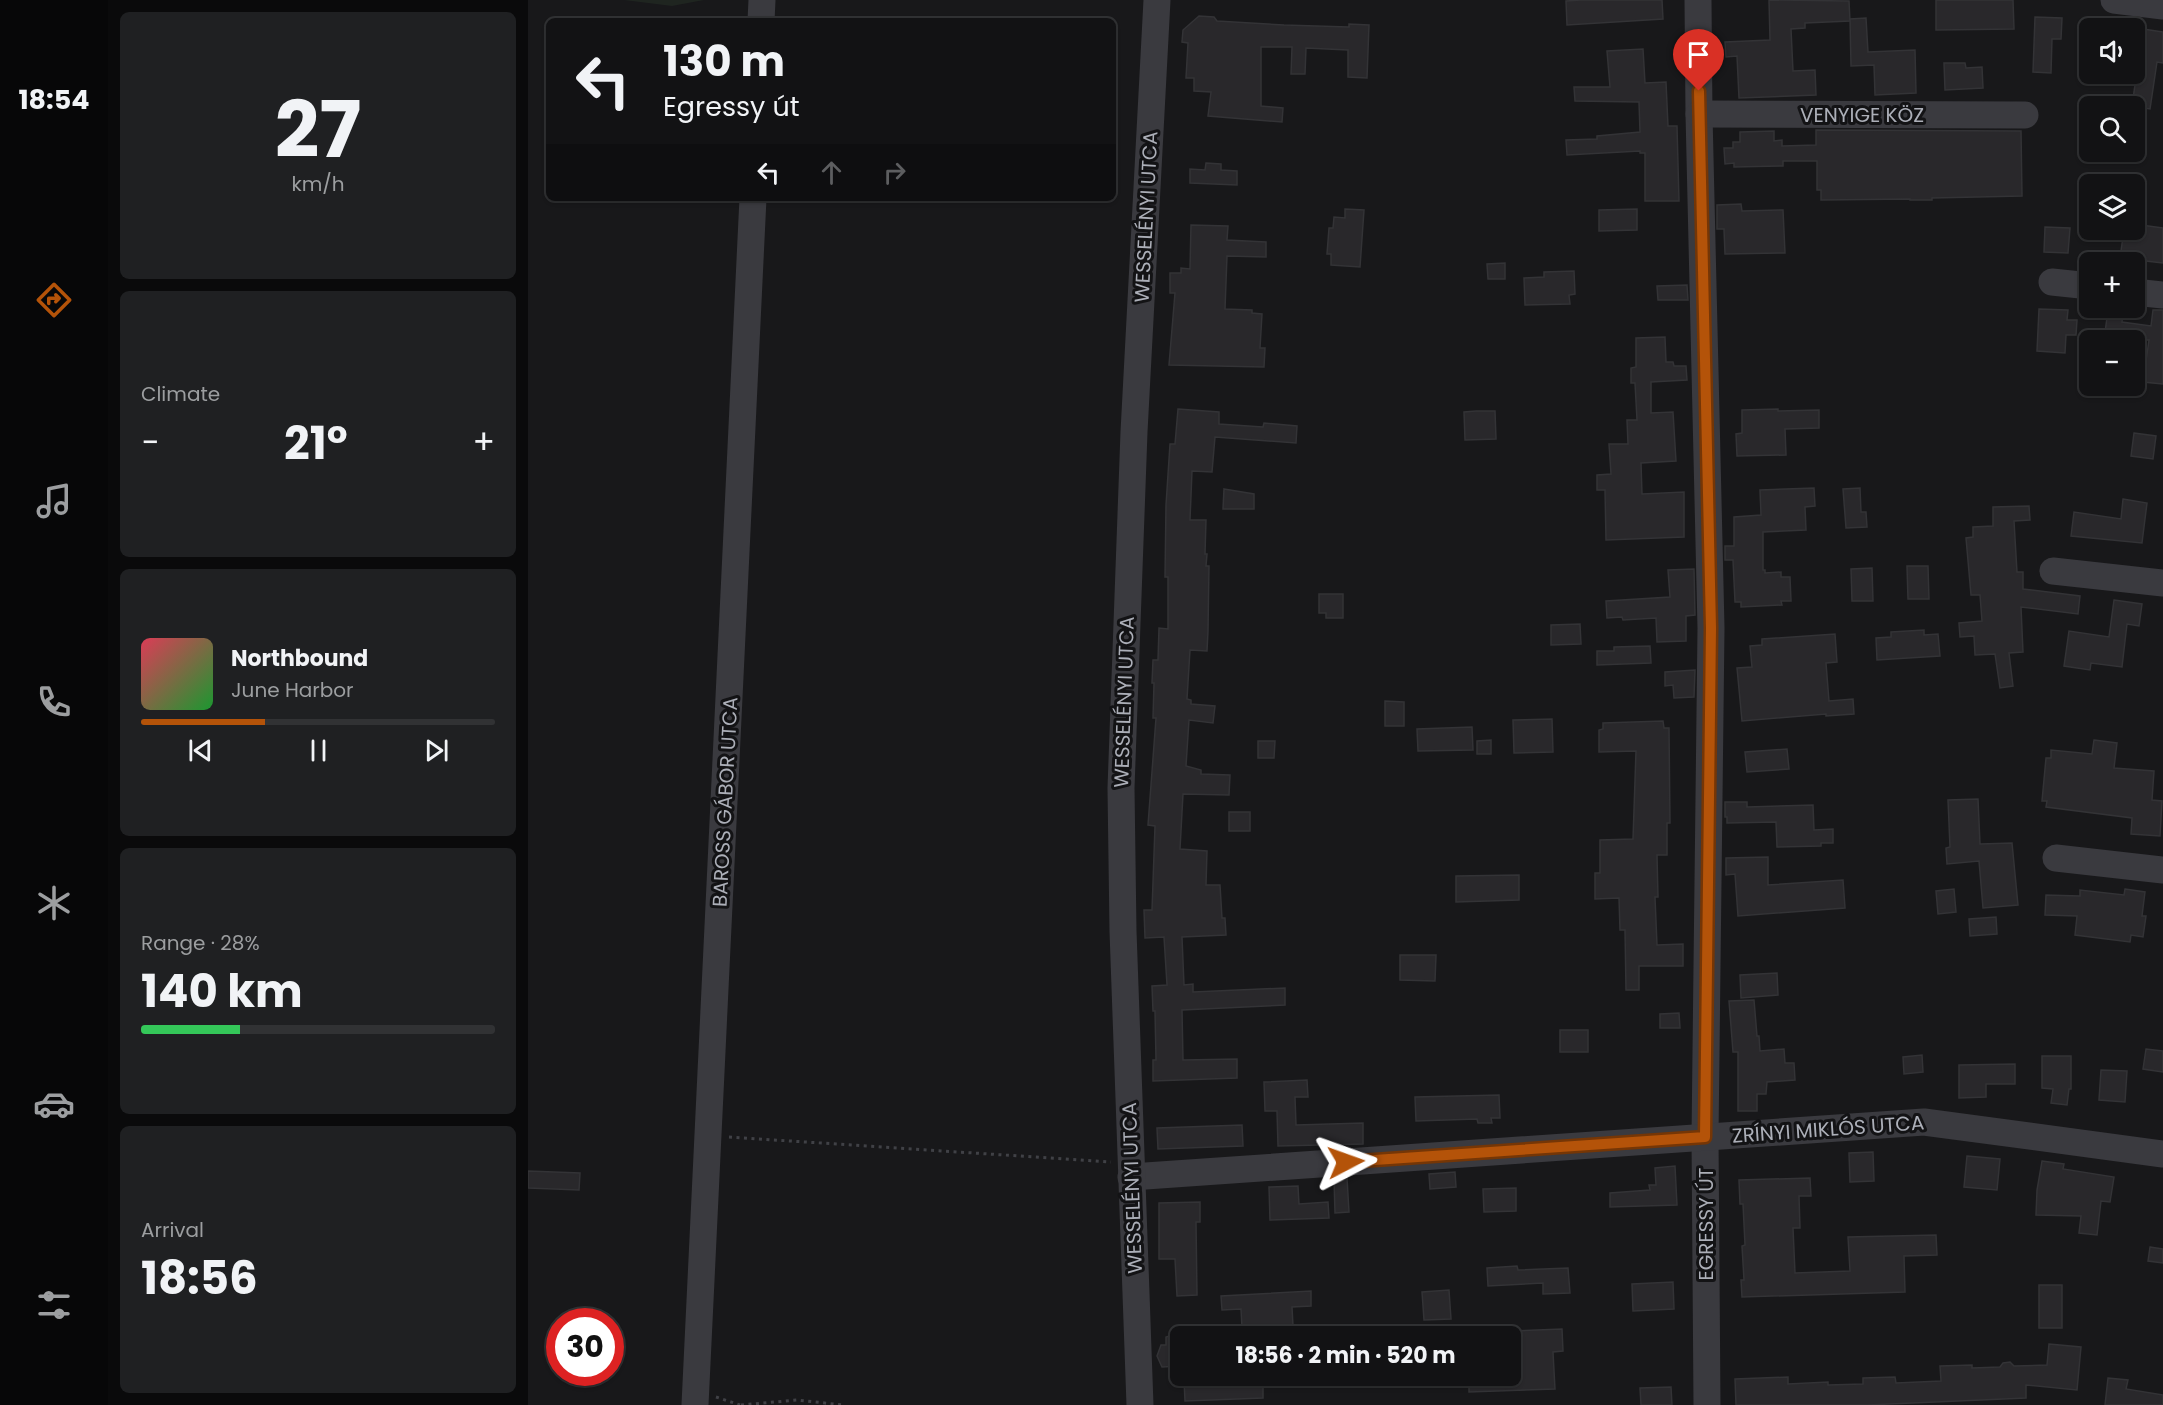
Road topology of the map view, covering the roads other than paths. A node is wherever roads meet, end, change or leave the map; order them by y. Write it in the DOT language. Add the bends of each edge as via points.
graph roads {
  1 [pos="762,0"];
  2 [pos="1157,0"];
  3 [pos="1698,0"];
  4 [pos="2114,0"];
  5 [pos="2163,6"];
  6 [pos="761,18"];
  7 [pos="1699,114"];
  8 [pos="2025,115"];
  9 [pos="753,201"];
  10 [pos="2052,282"];
  11 [pos="2079,285"];
  12 [pos="2145,293"];
  13 [pos="2163,295"];
  14 [pos="2053,571"];
  15 [pos="2163,583"];
  16 [pos="2056,858"];
  17 [pos="2163,870"];
  18 [pos="1705,1137"];
  19 [pos="2163,1154"];
  20 [pos="1131,1170"];
  21 [pos="695,1405"];
  22 [pos="1140,1405"];
  23 [pos="1707,1405"];
  1 -- 6 [label="street"];
  2 -- 20 [label="street, WESSELÉNYI UTCA" via="1134,432 1121,788"];
  3 -- 7 [label="street, EGRESSY ÚT"];
  4 -- 5 [label="street"];
  7 -- 8 [label="street, VENYIGE KÖZ"];
  7 -- 18 [label="street, EGRESSY ÚT" via="1711,628"];
  9 -- 21 [label="street, BAROSS GÁBOR UTCA"];
  10 -- 11 [label="street"];
  12 -- 13 [label="street"];
  14 -- 15 [label="street"];
  16 -- 17 [label="street"];
  18 -- 19 [label="street, ZRÍNYI MIKLÓS UTCA" via="1924,1122"];
  18 -- 20 [label="street, ZRÍNYI MIKLÓS UTCA"];
  18 -- 23 [label="street, EGRESSY ÚT"];
  20 -- 22 [label="street, WESSELÉNYI UTCA"];
}
